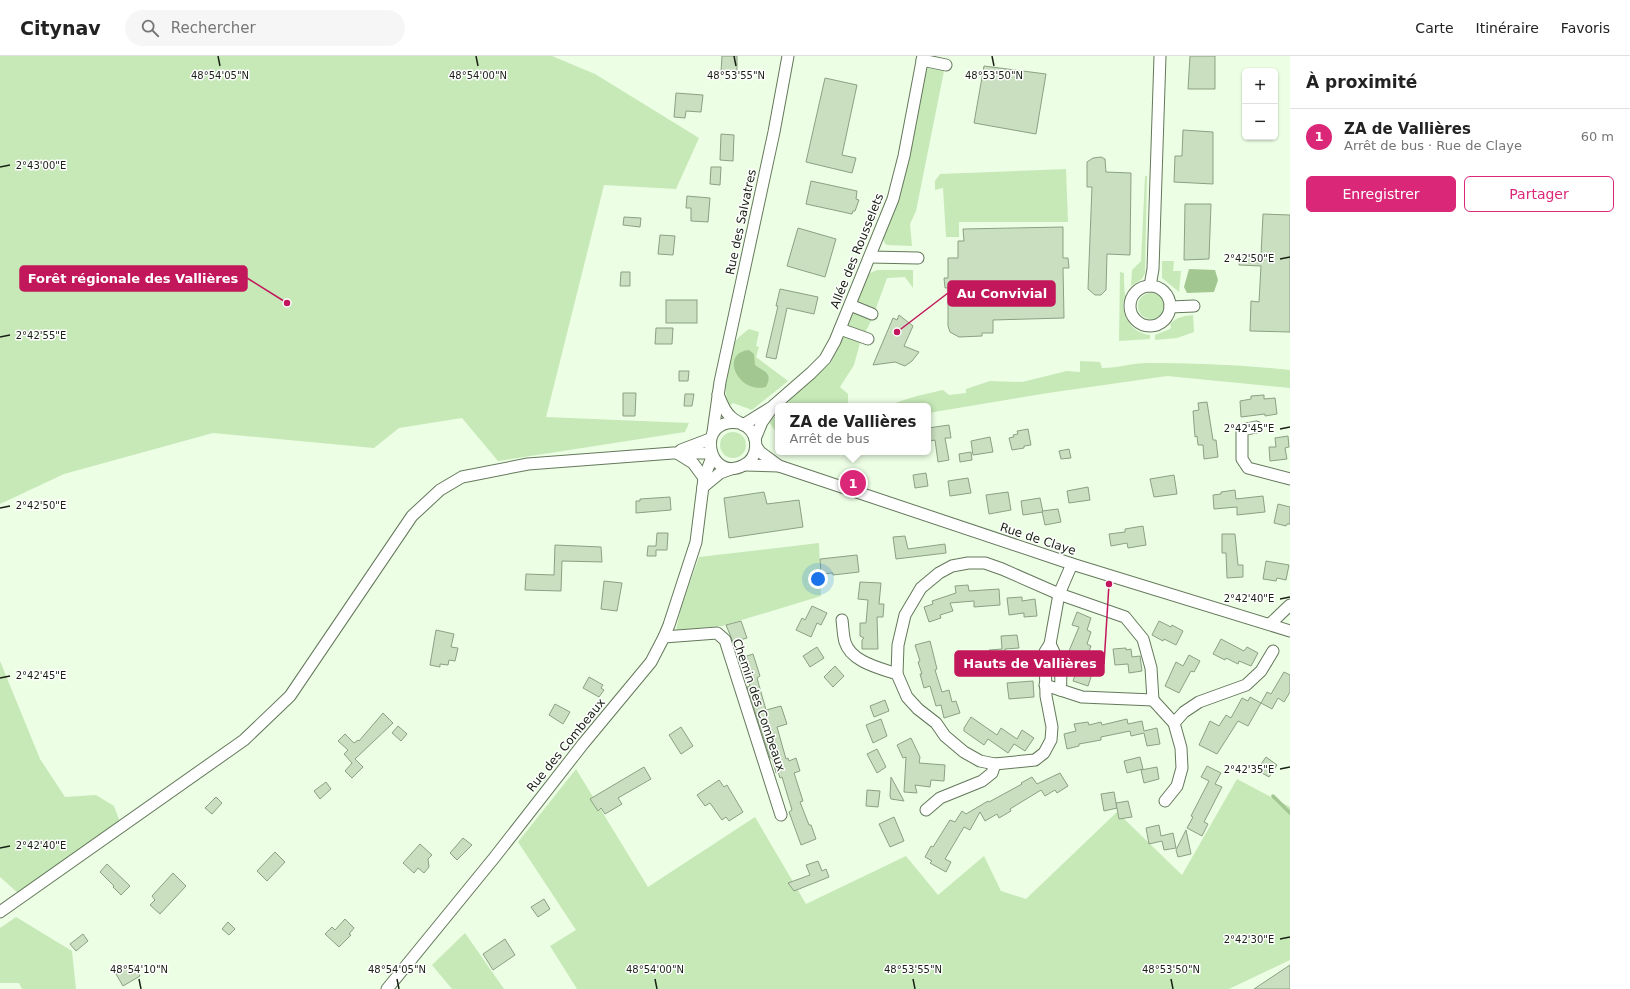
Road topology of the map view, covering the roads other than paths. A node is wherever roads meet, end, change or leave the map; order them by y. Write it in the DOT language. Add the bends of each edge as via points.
graph roads {
  1 [pos="788,56"];
  2 [pos="1160,56"];
  3 [pos="922,58"];
  4 [pos="946,65"];
  5 [pos="870,257"];
  6 [pos="918,258"];
  7 [pos="1150,286"];
  8 [pos="850,305"];
  9 [pos="1194,306"];
  10 [pos="1170,307"];
  11 [pos="872,314"];
  12 [pos="840,329"];
  13 [pos="868,339"];
  14 [pos="718,393"];
  15 [pos="776,403"];
  16 [pos="775,404"];
  17 [pos="772,407"];
  18 [pos="741,424"];
  19 [pos="1256,428"];
  20 [pos="712,436"];
  21 [pos="756,442"];
  22 [pos="675,453"];
  23 [pos="712,455"];
  24 [pos="745,465"];
  25 [pos="779,466"];
  26 [pos="731,468"];
  27 [pos="1290,479"];
  28 [pos="703,482"];
  29 [pos="1072,564"];
  30 [pos="1059,594"];
  31 [pos="1290,605"];
  32 [pos="842,620"];
  33 [pos="1270,624"];
  34 [pos="1290,631"];
  35 [pos="664,638"];
  36 [pos="1050,644"];
  37 [pos="1273,651"];
  38 [pos="897,674"];
  39 [pos="1045,685"];
  40 [pos="1060,690"];
  41 [pos="1152,700"];
  42 [pos="1174,723"];
  43 [pos="995,764"];
  44 [pos="1165,801"];
  45 [pos="926,810"];
  46 [pos="782,815"];
  47 [pos="0,912"];
  48 [pos="387,989"];
  1 -- 14 [label="street, Rue des Salvatres"];
  2 -- 7 [label="street" via="1153,269"];
  3 -- 4 [label="street"];
  3 -- 5 [label="street, Allée des Rousselets" via="904,156 893,199"];
  5 -- 6 [label="street"];
  5 -- 8 [label="street, Allée des Rousselets"];
  7 -- 10 [label="street" via="1156,287 1166,295"];
  7 -- 10 [label="street" via="1139,290 1132,299 1130,305 1134,317 1145,325 1157,324 1166,318"];
  8 -- 11 [label="street"];
  8 -- 12 [label="street, Allée des Rousselets"];
  9 -- 10 [label="street"];
  12 -- 13 [label="street"];
  12 -- 15 [label="street, Allée des Rousselets" via="825,359"];
  14 -- 18 [label="street" via="727,412"];
  14 -- 20 [label="street, Rue des Salvatres"];
  16 -- 17 [label="street, Allée des Rousselets"];
  17 -- 18 [label="street, Allée des Rousselets"];
  17 -- 21 [label="street, Allée des Rousselets" via="762,422"];
  18 -- 20 [label="street" via="725,423 718,427"];
  18 -- 21 [label="street" via="752,432"];
  19 -- 27 [label="street" via="1242,430 1242,459 1248,468"];
  20 -- 22 [label="street"];
  20 -- 23 [label="street"];
  21 -- 24 [label="street" via="755,453"];
  21 -- 25 [label="street, Rue de Claye" via="760,452"];
  22 -- 23 [label="street"];
  22 -- 28 [label="street" via="693,463"];
  22 -- 47 [label="street" via="528,464 462,477 440,490 412,516 290,696 248,736"];
  23 -- 26 [label="street" via="720,465"];
  23 -- 28 [label="street, Rue des Combeaux"];
  24 -- 25 [label="street, Rue de Claye"];
  24 -- 26 [label="street"];
  25 -- 29 [label="street, Rue de Claye"];
  26 -- 28 [label="street"];
  28 -- 35 [label="street, Rue des Combeaux" via="696,542"];
  29 -- 30 [label="street"];
  29 -- 33 [label="street, Rue de Claye"];
  30 -- 36 [label="street"];
  30 -- 38 [label="street" via="985,563 952,566 921,588 905,615 898,645"];
  30 -- 41 [label="street" via="1125,617 1143,639 1151,668"];
  31 -- 33 [label="street"];
  32 -- 38 [label="street" via="845,642 852,655 877,668"];
  33 -- 34 [label="street, Rue de Claye"];
  35 -- 46 [label="street, Chemin des Combeaux" via="717,633 725,640"];
  35 -- 48 [label="street, Rue des Combeaux" via="651,662"];
  36 -- 39 [label="street" via="1045,652"];
  36 -- 40 [label="street" via="1058,660 1062,677"];
  37 -- 42 [label="street" via="1261,671 1246,685 1199,702"];
  38 -- 43 [label="street" via="907,697 936,723 945,736 980,761"];
  39 -- 40 [label="street"];
  39 -- 43 [label="street" via="1052,727 1051,740 1044,753 1035,760"];
  40 -- 41 [label="street" via="1082,697"];
  41 -- 42 [label="street"];
  42 -- 44 [label="street" via="1181,748 1182,768 1177,786"];
  43 -- 45 [label="street" via="992,773 982,781 940,798"];
}
